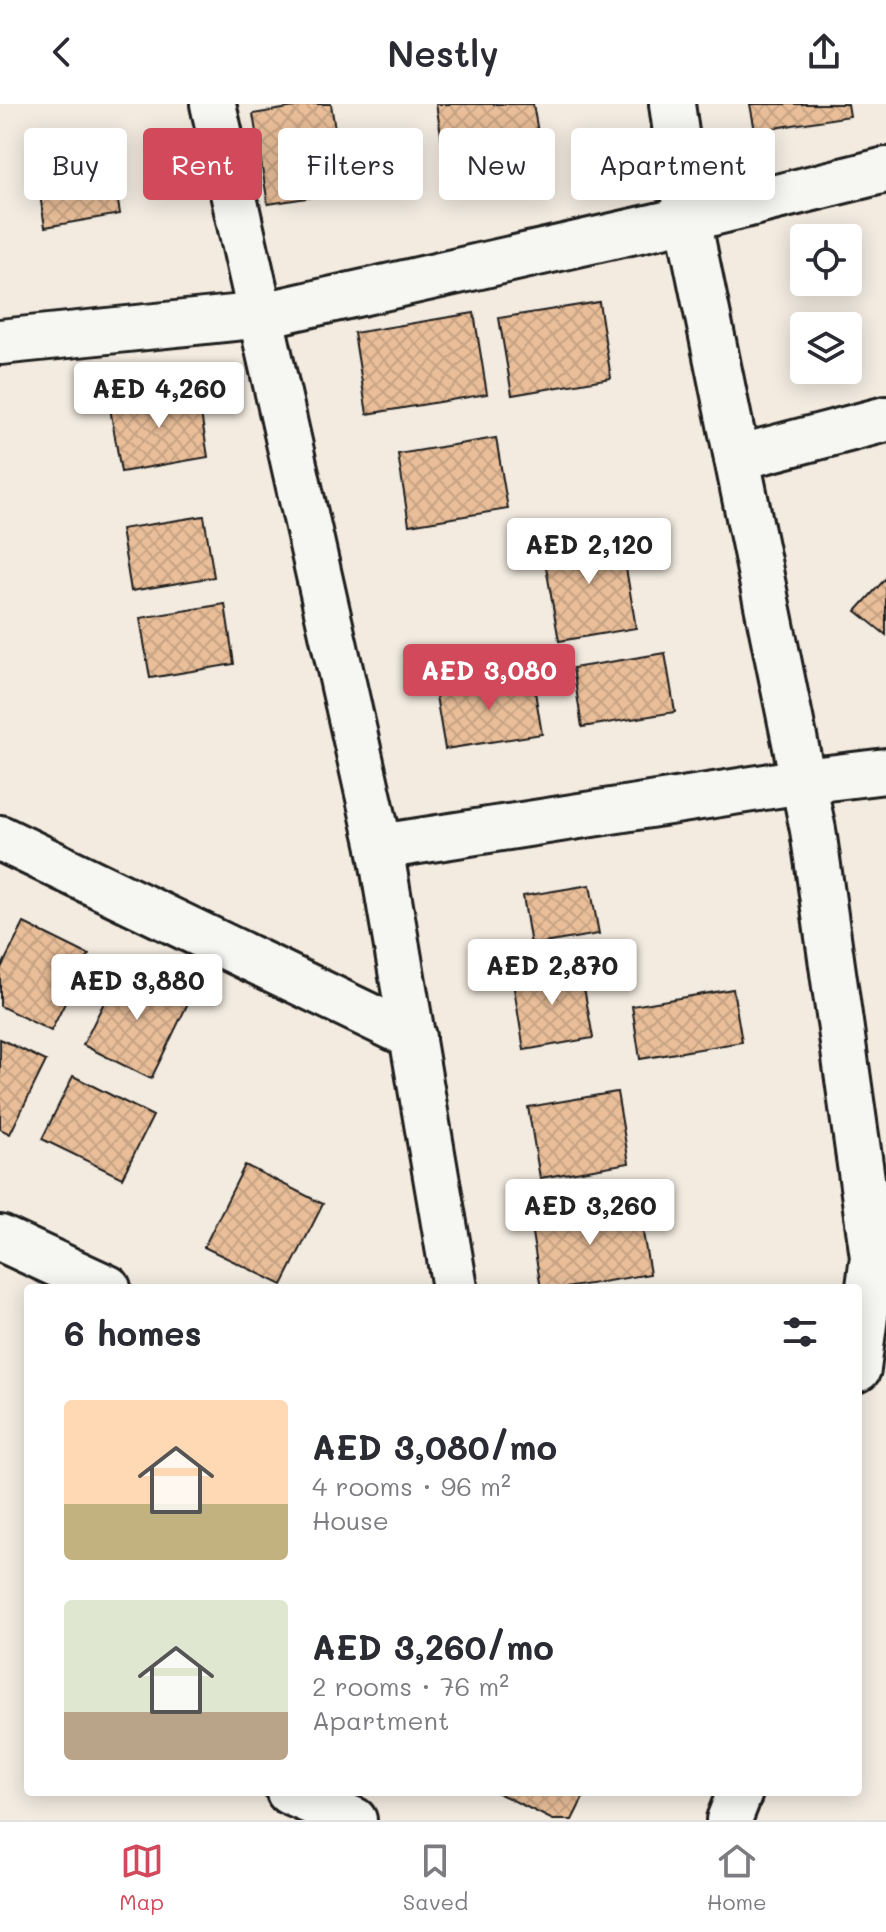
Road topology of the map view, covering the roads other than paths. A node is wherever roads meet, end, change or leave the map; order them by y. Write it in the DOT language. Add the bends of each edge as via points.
graph roads {
  1 [pos="213,104"];
  2 [pos="672,104"];
  3 [pos="886,170"];
  4 [pos="688,219"];
  5 [pos="263,315"];
  6 [pos="0,342"];
  7 [pos="886,419"];
  8 [pos="737,458"];
  9 [pos="886,771"];
  10 [pos="803,781"];
  11 [pos="0,838"];
  12 [pos="380,847"];
  13 [pos="413,1037"];
  14 [pos="0,1238"];
  15 [pos="880,1256"];
  16 [pos="99,1284"];
  17 [pos="454,1284"];
  18 [pos="862,1348"];
  19 [pos="298,1796"];
  20 [pos="738,1796"];
  21 [pos="354,1820"];
  22 [pos="729,1820"];
  1 -- 5 [label="street"];
  2 -- 4 [label="street"];
  3 -- 4 [label="street"];
  4 -- 5 [label="street"];
  4 -- 8 [label="street"];
  5 -- 6 [label="street"];
  5 -- 12 [label="street"];
  7 -- 8 [label="street"];
  8 -- 10 [label="street"];
  9 -- 10 [label="street"];
  10 -- 12 [label="street"];
  10 -- 15 [label="street"];
  11 -- 13 [label="street"];
  12 -- 13 [label="street"];
  13 -- 17 [label="street"];
  14 -- 16 [label="street"];
  15 -- 18 [label="street"];
  19 -- 21 [label="street"];
  20 -- 22 [label="street"];
}
